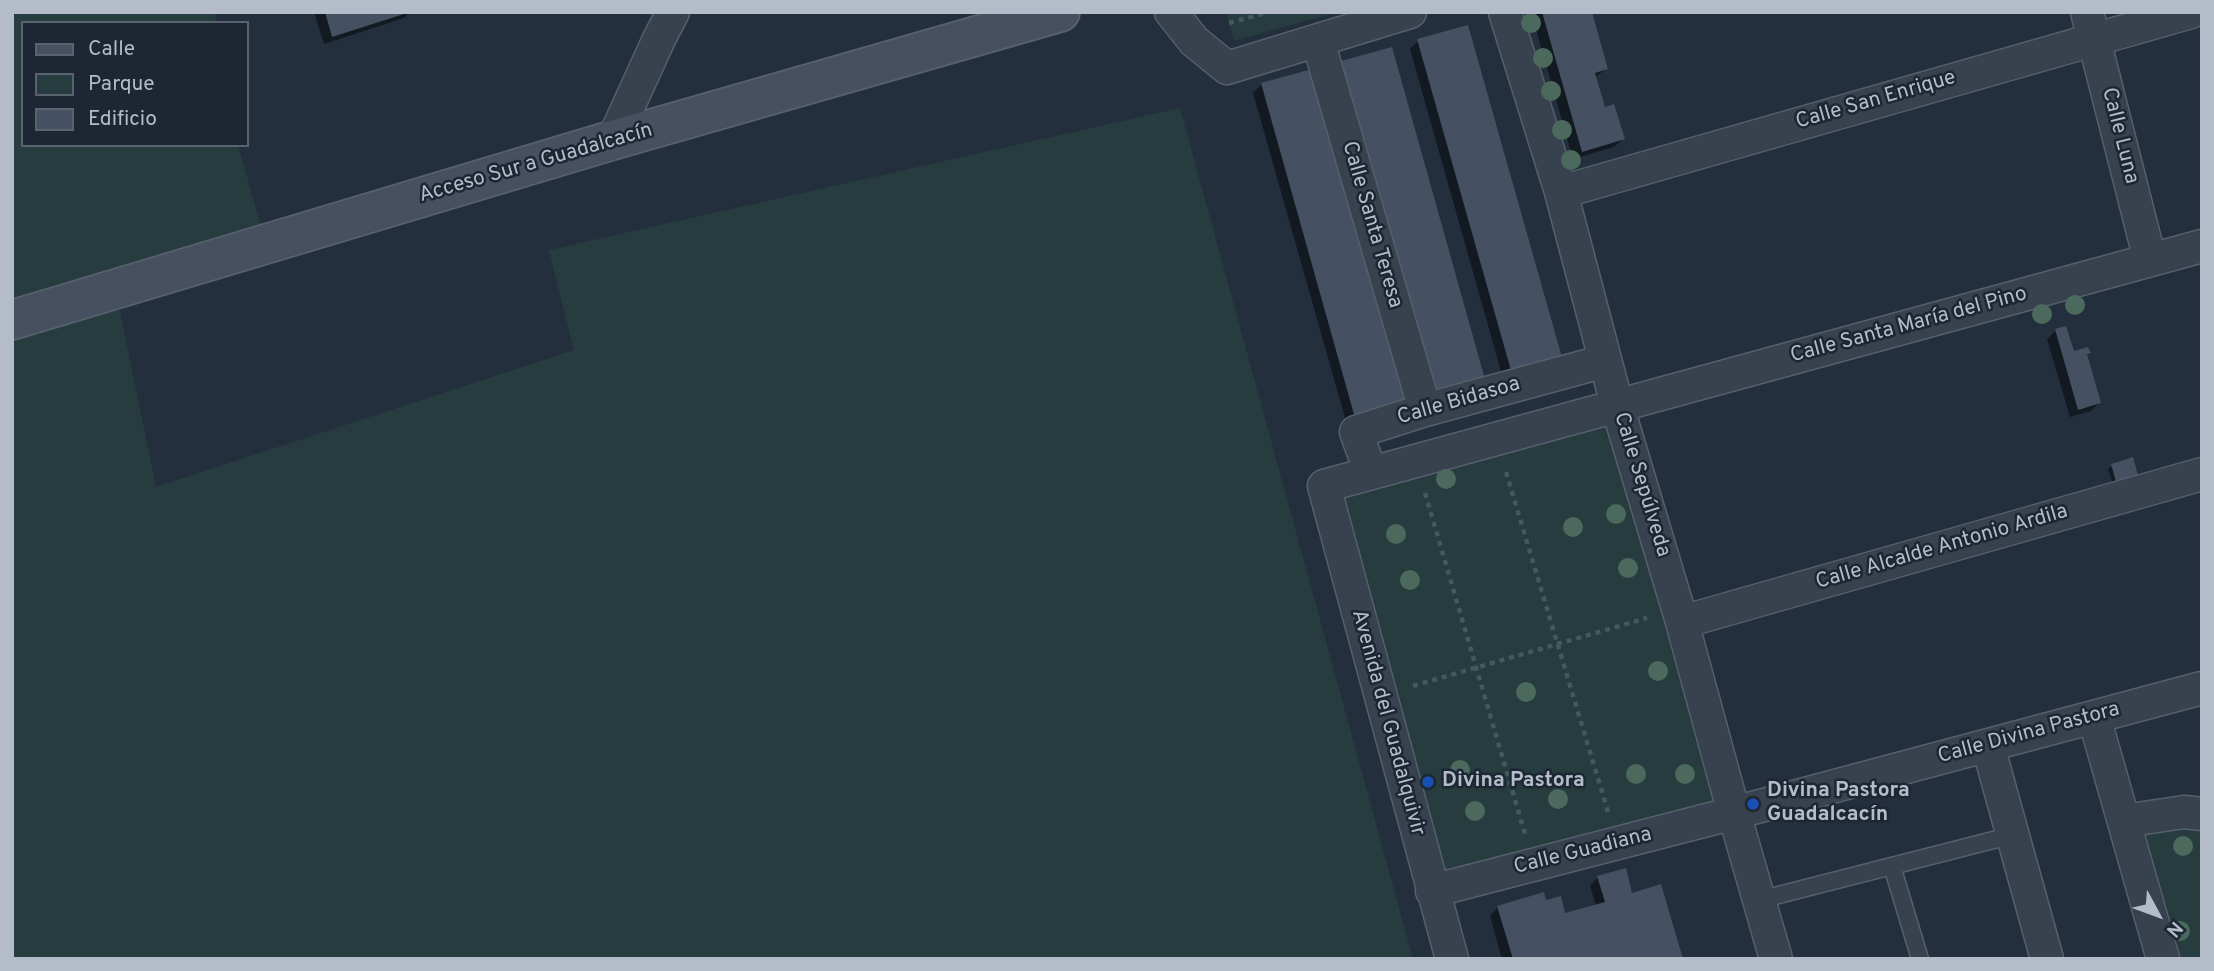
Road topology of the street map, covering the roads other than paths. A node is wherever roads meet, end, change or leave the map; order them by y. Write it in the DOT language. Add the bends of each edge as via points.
graph roads {
  1 [pos="673,12"];
  2 [pos="1060,12"];
  3 [pos="1171,12"];
  4 [pos="1410,12"];
  5 [pos="1505,12"];
  6 [pos="2191,12"];
  7 [pos="2091,25"];
  8 [pos="1318,41"];
  9 [pos="613,141"];
  10 [pos="1561,192"];
  11 [pos="2202,246"];
  12 [pos="2150,260"];
  13 [pos="12,320"];
  14 [pos="1605,361"];
  15 [pos="1617,405"];
  16 [pos="1425,410"];
  17 [pos="1371,473"];
  18 [pos="2202,474"];
  19 [pos="1680,615"];
  20 [pos="2202,688"];
  21 [pos="2094,717"];
  22 [pos="1988,746"];
  23 [pos="1734,813"];
  24 [pos="2202,814"];
  25 [pos="2124,821"];
  26 [pos="2013,835"];
  27 [pos="1892,866"];
  28 [pos="1432,891"];
  29 [pos="1759,900"];
  30 [pos="1452,959"];
  31 [pos="1776,959"];
  32 [pos="1920,959"];
  33 [pos="2047,959"];
  34 [pos="2163,959"];
  1 -- 9 [label="street"];
  2 -- 9 [label="street, Acceso Sur a Guadalcacín"];
  3 -- 8 [label="street" via="1194,41 1227,68"];
  4 -- 8 [label="street"];
  5 -- 10 [label="street, Calle Sepúlveda"];
  6 -- 7 [label="street, Calle San Enrique"];
  7 -- 10 [label="street, Calle San Enrique"];
  7 -- 12 [label="street, Calle Luna"];
  8 -- 16 [label="street, Calle Santa Teresa"];
  9 -- 13 [label="street, Acceso Sur a Guadalcacín"];
  10 -- 14 [label="street, Calle Sepúlveda"];
  11 -- 12 [label="street, Calle Santa María del Pino"];
  12 -- 15 [label="street, Calle Santa María del Pino"];
  14 -- 15 [label="street, Calle Sepúlveda"];
  14 -- 16 [label="street, Calle Bidasoa"];
  15 -- 17 [label="street"];
  15 -- 19 [label="street, Calle Sepúlveda"];
  16 -- 17 [label="street, Calle Bidasoa" via="1356,432"];
  17 -- 28 [label="street, Avenida del Guadalquivir" via="1324,486"];
  18 -- 19 [label="street, Calle Alcalde Antonio Ardila"];
  19 -- 23 [label="street, Calle Sepúlveda"];
  20 -- 21 [label="street, Calle Divina Pastora"];
  21 -- 22 [label="street, Calle Divina Pastora"];
  21 -- 25 [label="street"];
  22 -- 23 [label="street, Calle Divina Pastora"];
  22 -- 26 [label="street"];
  23 -- 28 [label="street, Calle Guadiana"];
  23 -- 29 [label="street, Calle Sepúlveda"];
  24 -- 25 [label="street" via="2184,812"];
  25 -- 34 [label="street"];
  26 -- 27 [label="lane"];
  26 -- 33 [label="street"];
  27 -- 29 [label="lane"];
  27 -- 32 [label="lane"];
  28 -- 30 [label="street, Avenida del Guadalquivir"];
  29 -- 31 [label="street, Calle Sepúlveda"];
}
